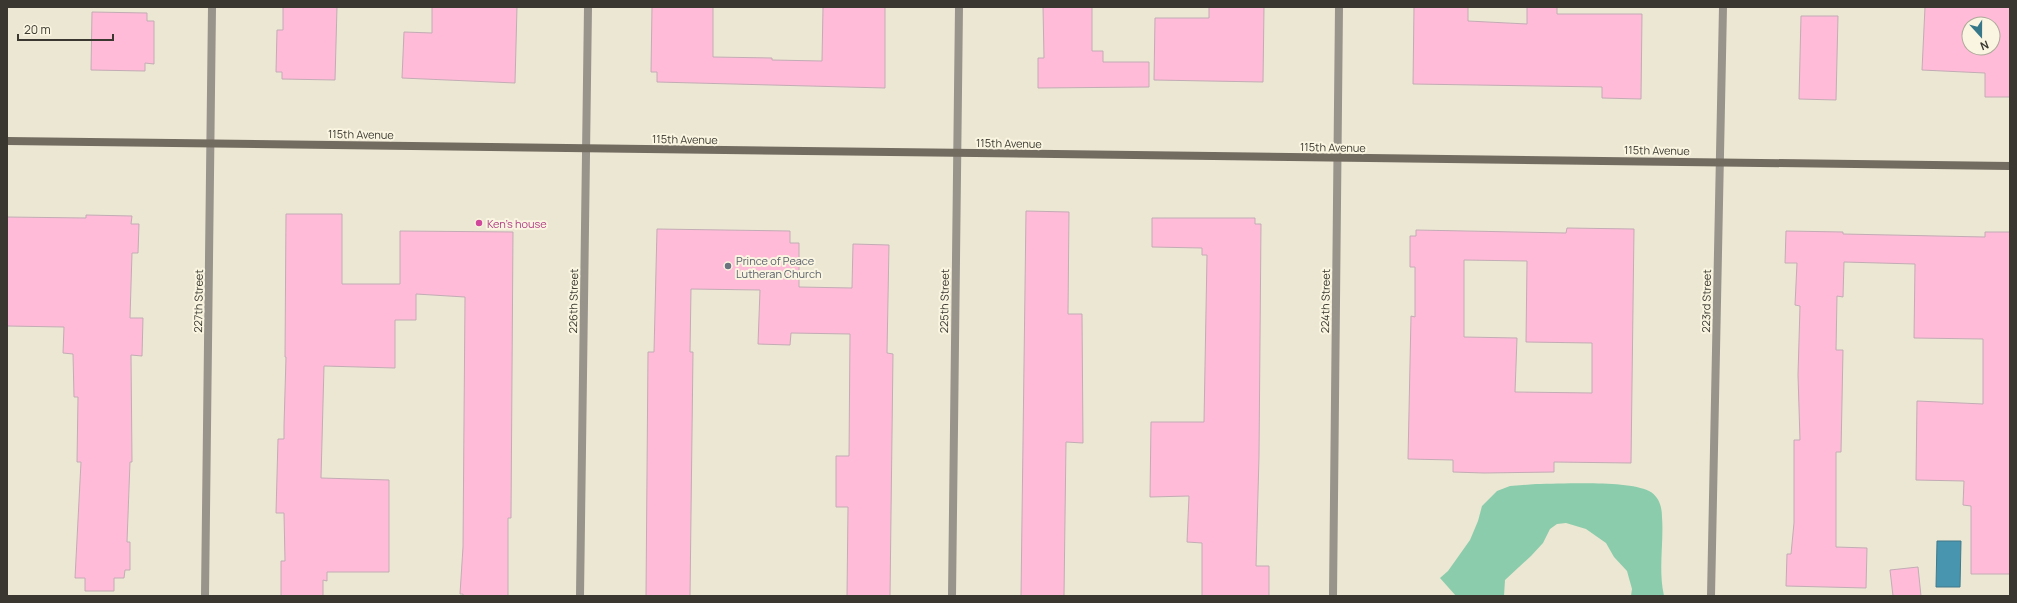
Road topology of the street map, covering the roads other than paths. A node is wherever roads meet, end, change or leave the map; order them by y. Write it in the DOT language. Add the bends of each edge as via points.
graph roads {
  1 [pos="212,7"];
  2 [pos="588,7"];
  3 [pos="959,7"];
  4 [pos="1339,7"];
  5 [pos="1723,7"];
  6 [pos="7,141"];
  7 [pos="211,143"];
  8 [pos="586,149"];
  9 [pos="957,154"];
  10 [pos="1338,158"];
  11 [pos="1720,162"];
  12 [pos="2010,166"];
  13 [pos="205,596"];
  14 [pos="580,596"];
  15 [pos="952,596"];
  16 [pos="1333,596"];
  17 [pos="1711,596"];
  1 -- 7 [label="street, 227th Street"];
  2 -- 8 [label="street, 226th Street"];
  3 -- 9 [label="street, 225th Street"];
  4 -- 10 [label="street, 224th Street"];
  5 -- 11 [label="street, 223rd Street"];
  6 -- 7 [label="main road, 115th Avenue"];
  7 -- 8 [label="main road, 115th Avenue"];
  7 -- 13 [label="street, 227th Street"];
  8 -- 9 [label="main road, 115th Avenue"];
  8 -- 14 [label="street, 226th Street"];
  9 -- 10 [label="main road, 115th Avenue"];
  9 -- 15 [label="street, 225th Street"];
  10 -- 11 [label="main road, 115th Avenue"];
  10 -- 16 [label="street, 224th Street"];
  11 -- 12 [label="main road, 115th Avenue"];
  11 -- 17 [label="street, 223rd Street"];
}
